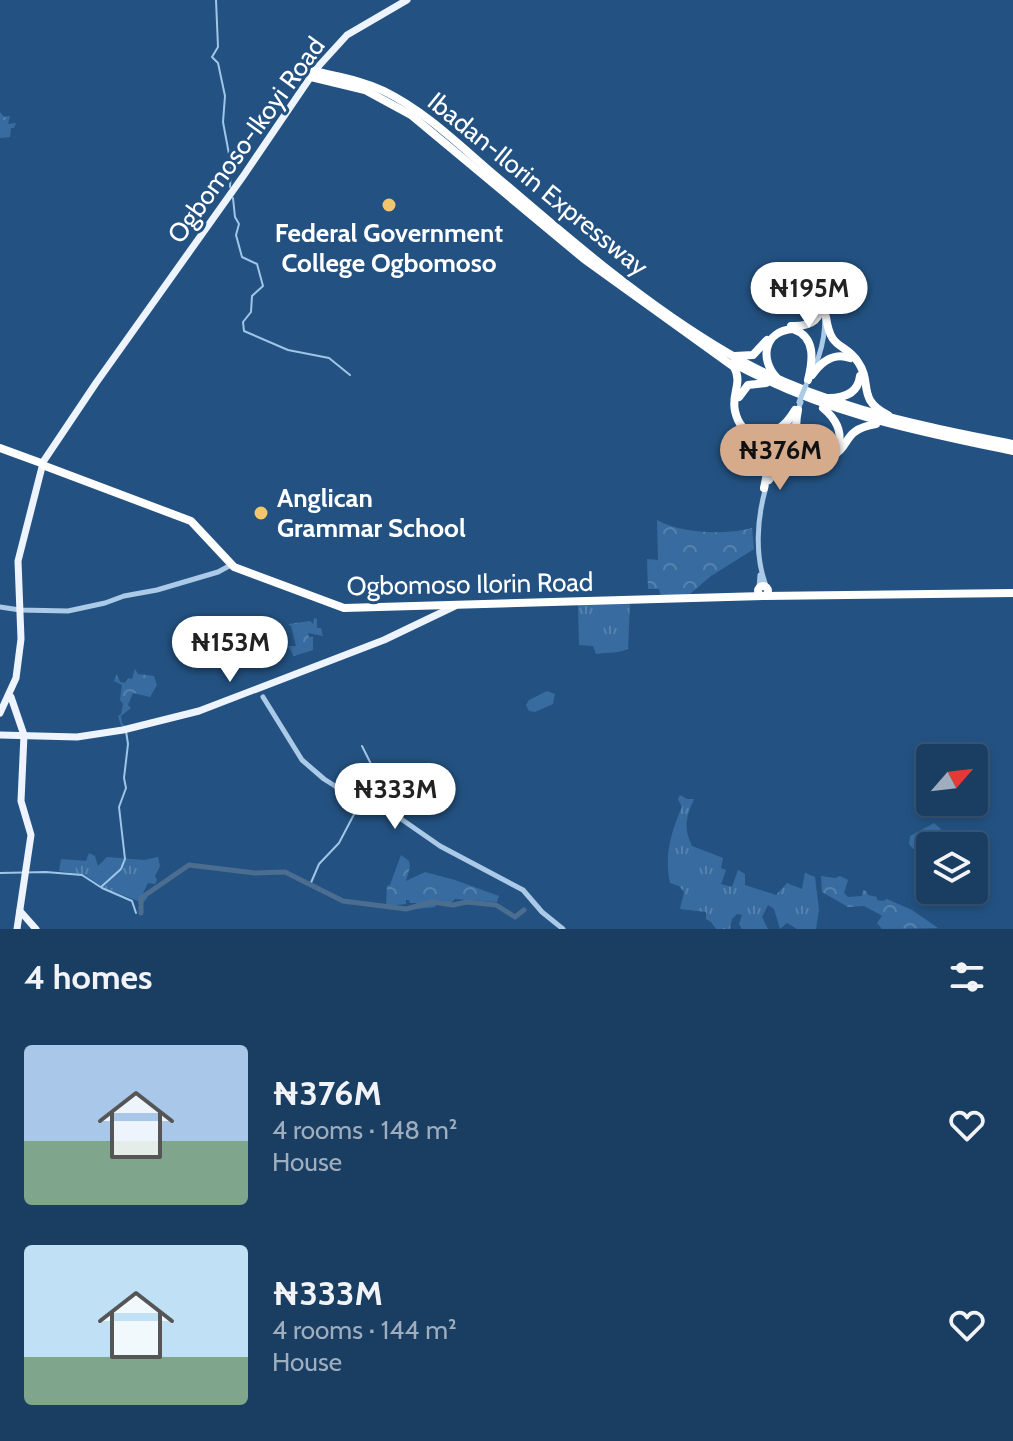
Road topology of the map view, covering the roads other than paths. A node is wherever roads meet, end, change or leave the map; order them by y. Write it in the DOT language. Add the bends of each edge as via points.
graph roads {
  1 [pos="407,0"];
  2 [pos="314,74"];
  3 [pos="824,298"];
  4 [pos="826,317"];
  5 [pos="723,355"];
  6 [pos="808,382"];
  7 [pos="778,383"];
  8 [pos="817,400"];
  9 [pos="798,406"];
  10 [pos="904,421"];
  11 [pos="892,426"];
  12 [pos="1013,444"];
  13 [pos="0,449"];
  14 [pos="1013,451"];
  15 [pos="43,464"];
  16 [pos="766,484"];
  17 [pos="231,565"];
  18 [pos="763,591"];
  19 [pos="1013,593"];
  20 [pos="0,607"];
  21 [pos="443,609"];
  22 [pos="21,610"];
  23 [pos="10,697"];
  24 [pos="263,697"];
  25 [pos="0,713"];
  26 [pos="0,735"];
  27 [pos="23,735"];
  28 [pos="19,911"];
  29 [pos="16,929"];
  30 [pos="36,929"];
  31 [pos="563,929"];
  1 -- 2 [label="main road, Ogbomoso-Ikoyi Road" via="338,46"];
  2 -- 5 [label="highway, Ibadan-Ilorin Expressway" via="365,90 411,115 584,259"];
  2 -- 15 [label="main road, Ogbomoso-Ikoyi Road"];
  3 -- 4 [label="street" via="820,271"];
  3 -- 5 [label="highway" via="813,323 779,329 747,357"];
  3 -- 6 [label="street" via="822,338"];
  4 -- 6 [label="street" via="822,348"];
  4 -- 10 [label="highway" via="833,340 861,366 873,404"];
  5 -- 7 [label="highway, Ibadan-Ilorin Expressway"];
  5 -- 16 [label="highway" via="738,375 738,419 768,455"];
  6 -- 7 [label="highway" via="809,343 800,332 788,329 771,338 766,352"];
  6 -- 8 [label="highway" via="825,361 842,356 854,361 860,373 849,395"];
  6 -- 9 [label="street, bridge"];
  7 -- 8 [label="highway, Ibadan-Ilorin Expressway"];
  7 -- 9 [label="highway" via="744,388 737,405 743,421 771,432 784,426"];
  8 -- 9 [label="highway" via="840,432 839,445 828,456 814,456 799,443"];
  8 -- 10 [label="highway"];
  8 -- 11 [label="highway"];
  9 -- 16 [label="street"];
  10 -- 12 [label="highway"];
  11 -- 14 [label="highway"];
  11 -- 16 [label="highway" via="859,428 833,456 787,462"];
  13 -- 15 [label="highway, Ogbomoso Ilorin Road"];
  15 -- 17 [label="highway, Ogbomoso Ilorin Road" via="193,521"];
  15 -- 22 [label="main road, Ogbomoso-Ikoyi Road" via="18,561"];
  16 -- 18 [label="street" via="759,530"];
  17 -- 21 [label="highway, Ogbomoso Ilorin Road" via="344,608"];
  17 -- 22 [label="street" via="147,593 64,612"];
  18 -- 19 [label="highway" via="786,596"];
  18 -- 21 [label="highway, Ogbomoso Ilorin Road" via="742,597"];
  20 -- 22 [label="street"];
  21 -- 27 [label="main road" via="384,640 199,711 77,737"];
  22 -- 23 [label="main road, Ogbomoso-Ikoyi Road" via="19,674"];
  23 -- 25 [label="main road, Ogbomoso-Ikoyi Road"];
  23 -- 27 [label="main road"];
  24 -- 31 [label="street" via="302,760 324,779 523,890"];
  26 -- 27 [label="main road"];
  27 -- 28 [label="main road" via="21,801 31,835"];
  28 -- 29 [label="main road"];
  28 -- 30 [label="main road"];
}
